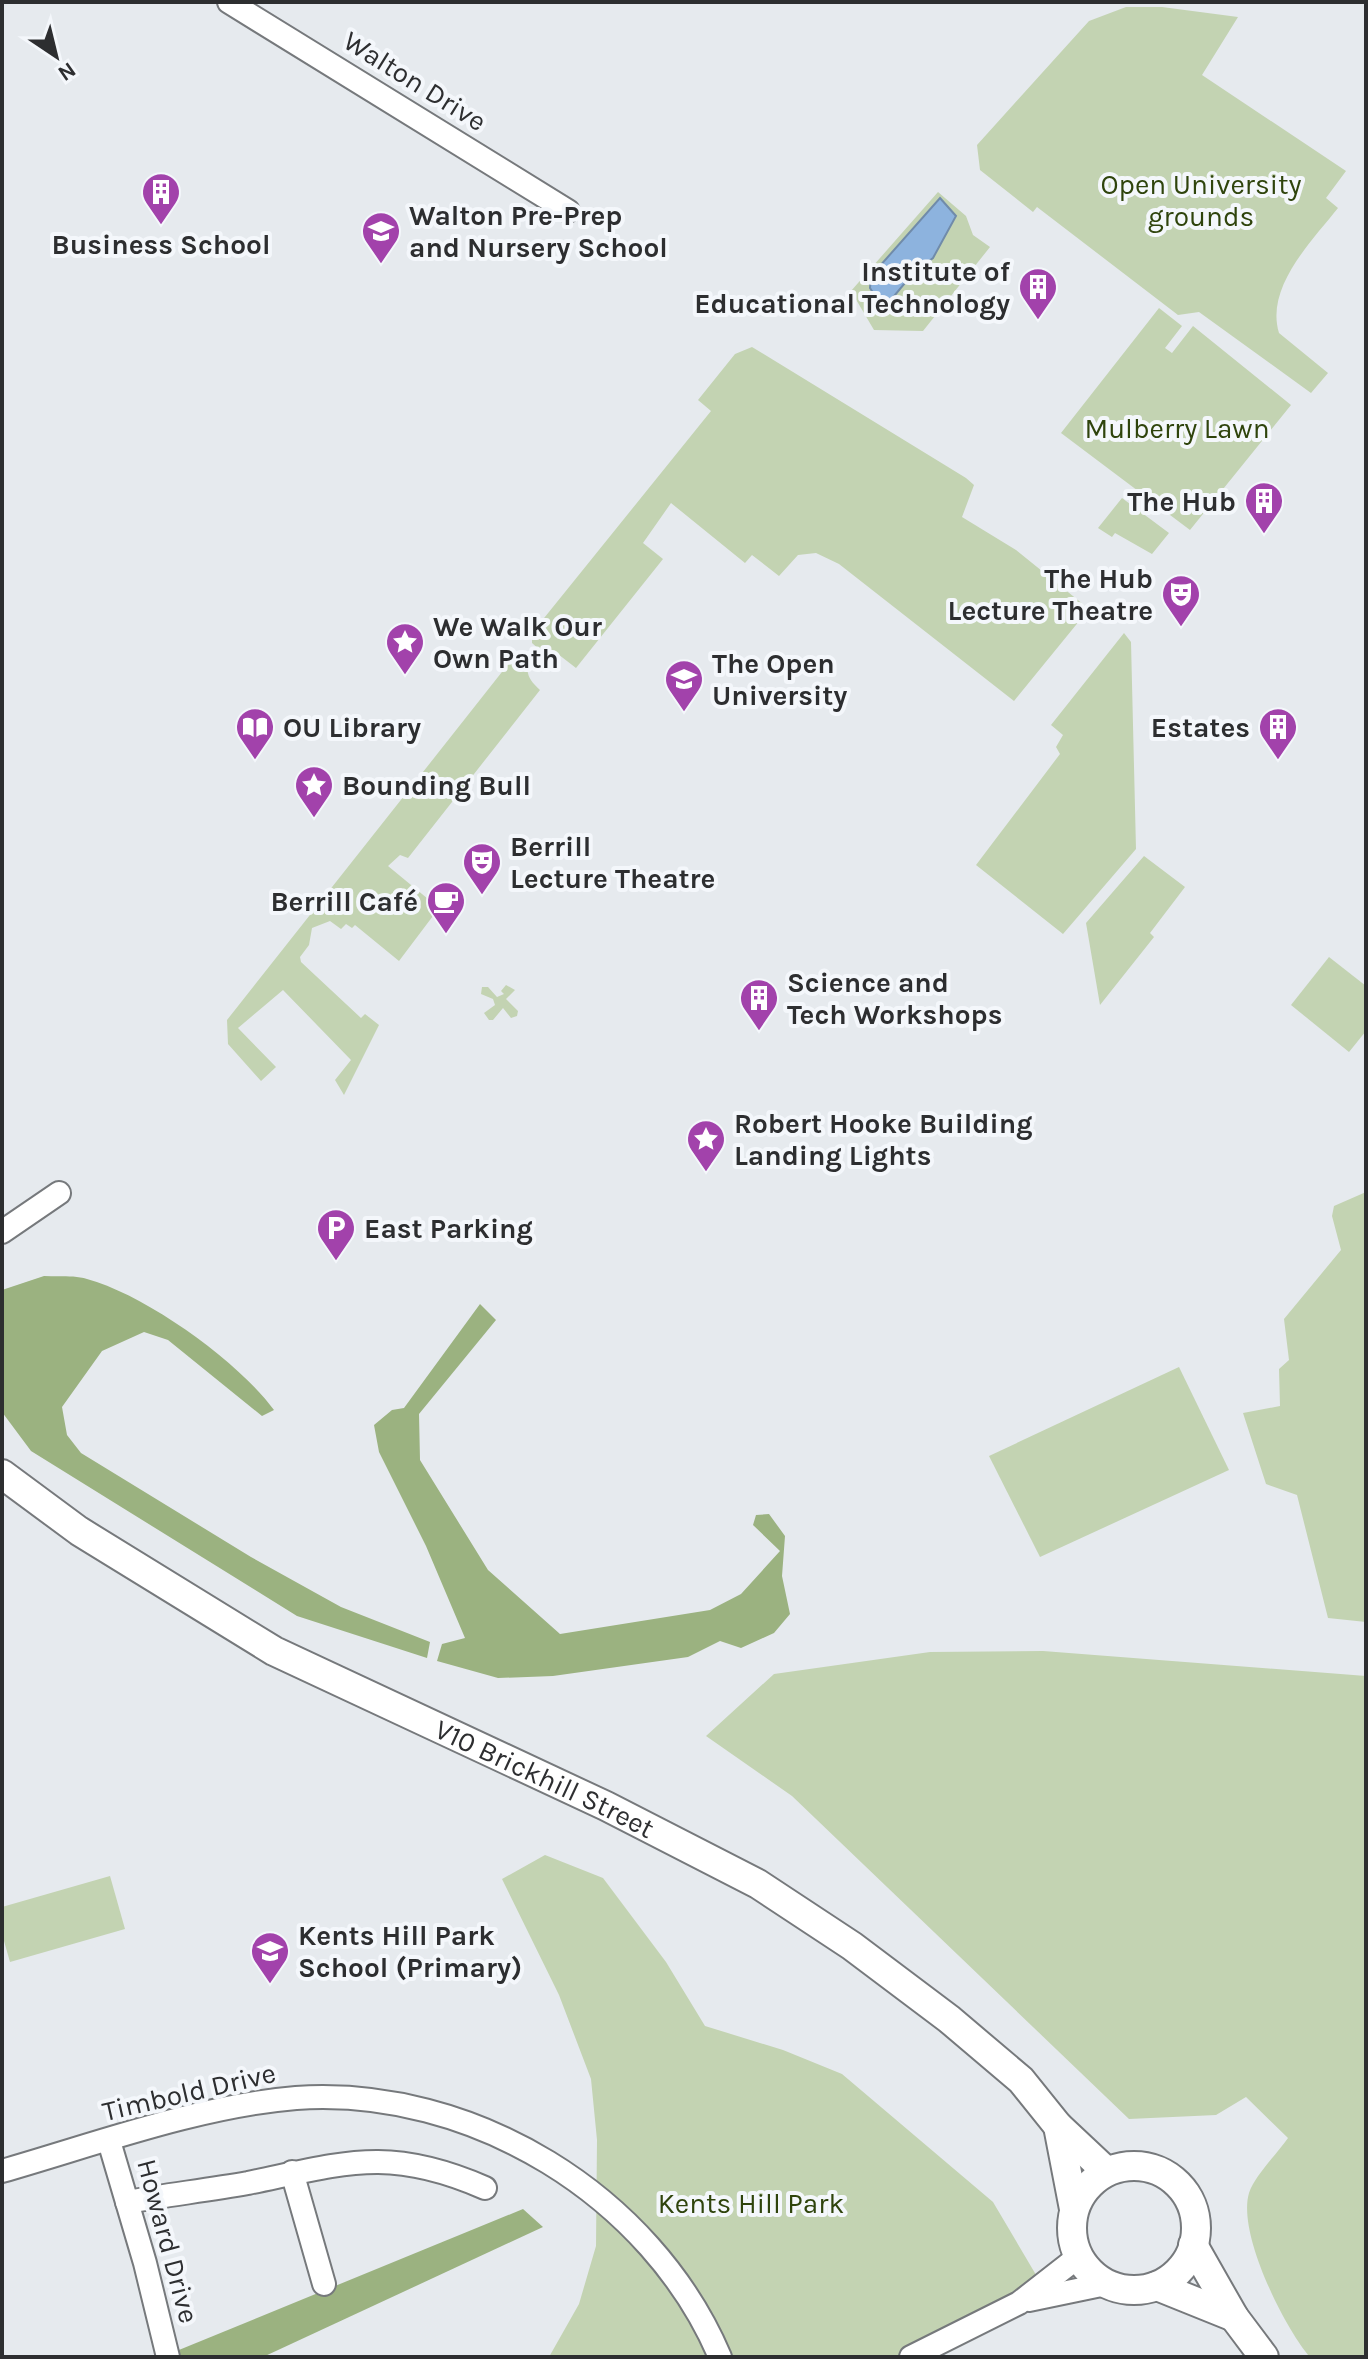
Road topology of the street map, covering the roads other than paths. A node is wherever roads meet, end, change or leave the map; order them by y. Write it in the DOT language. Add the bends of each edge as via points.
graph roads {
  1 [pos="229,2"];
  2 [pos="568,211"];
  3 [pos="59,1193"];
  4 [pos="2,1232"];
  5 [pos="2,1474"];
  6 [pos="1058,2126"];
  7 [pos="109,2141"];
  8 [pos="2,2171"];
  9 [pos="1106,2171"];
  10 [pos="292,2172"];
  11 [pos="485,2188"];
  12 [pos="127,2202"];
  13 [pos="1074,2209"];
  14 [pos="1193,2245"];
  15 [pos="1078,2257"];
  16 [pos="324,2284"];
  17 [pos="1106,2284"];
  18 [pos="1157,2286"];
  19 [pos="1019,2303"];
  20 [pos="1234,2317"];
  21 [pos="168,2357"];
  22 [pos="720,2357"];
  23 [pos="911,2357"];
  24 [pos="1264,2357"];
  1 -- 2 [label="street, Walton Drive"];
  3 -- 4 [label="street"];
  5 -- 6 [label="street, V10 Brickhill Street" via="79,1531 274,1651 606,1806 758,1884 852,1946 1021,2080"];
  6 -- 9 [label="street, V10 Brickhill Street"];
  6 -- 13 [label="street, V10 Brickhill Street"];
  7 -- 8 [label="street, Timbold Drive"];
  7 -- 12 [label="street, Howard Drive"];
  7 -- 22 [label="street, Timbold Drive" via="242,2105 298,2098 359,2099 424,2109 551,2163 617,2213 687,2295"];
  9 -- 13 [label="street" via="1086,2187"];
  9 -- 14 [label="street" via="1146,2167 1180,2186 1195,2216"];
  10 -- 11 [label="street" via="347,2162 395,2162 443,2170"];
  10 -- 12 [label="street"];
  10 -- 16 [label="street"];
  12 -- 21 [label="street, Howard Drive"];
  13 -- 15 [label="street" via="1071,2225"];
  14 -- 18 [label="street" via="1173,2276"];
  14 -- 20 [label="street"];
  15 -- 17 [label="street"];
  15 -- 19 [label="street"];
  17 -- 18 [label="street" via="1123,2289"];
  17 -- 19 [label="street"];
  18 -- 20 [label="street"];
  19 -- 23 [label="street"];
  20 -- 24 [label="street"];
}
